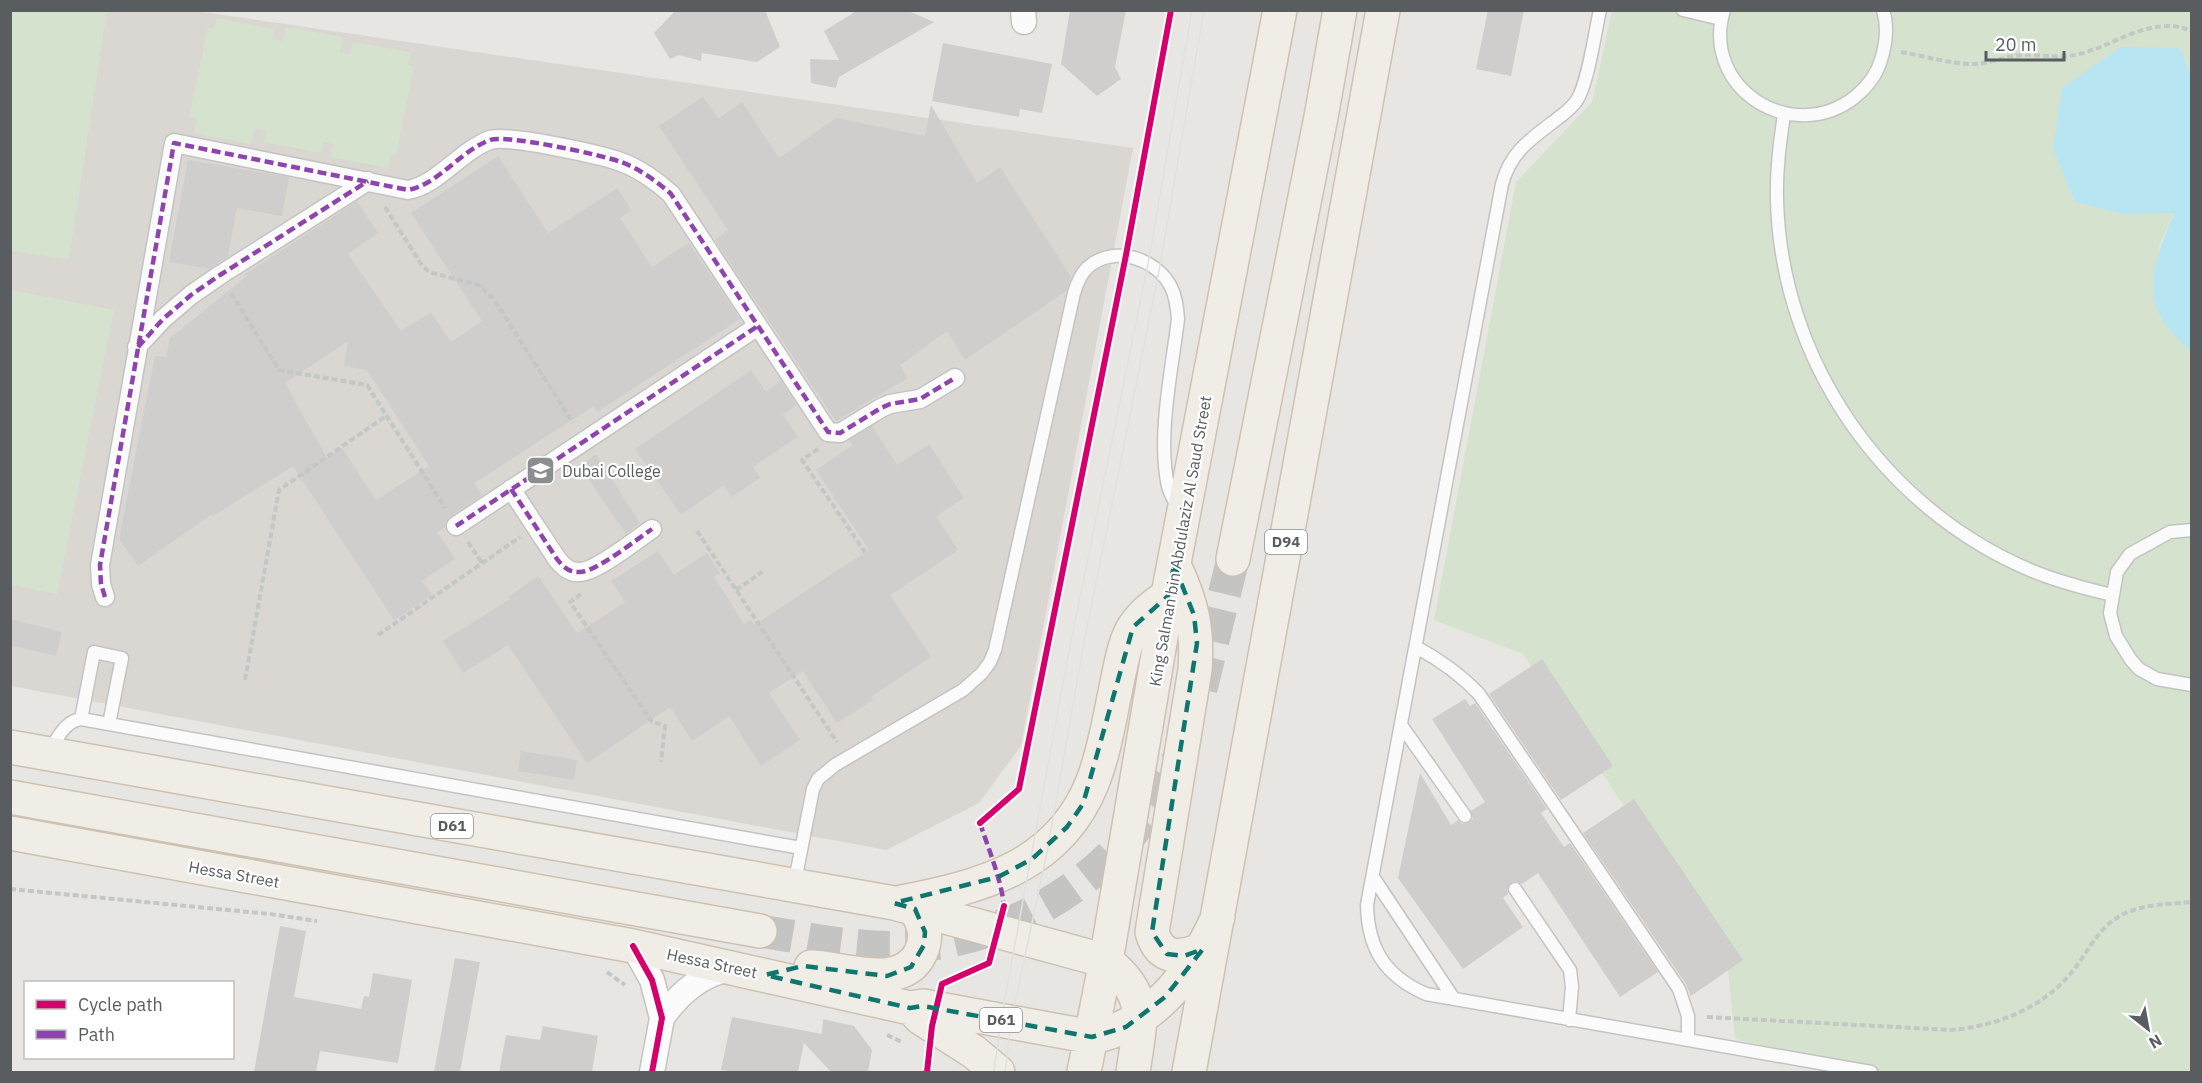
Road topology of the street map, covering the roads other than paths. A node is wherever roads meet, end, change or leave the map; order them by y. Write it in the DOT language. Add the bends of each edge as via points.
graph roads {
  1 [pos="1280,10"];
  2 [pos="1340,10"];
  3 [pos="1383,10"];
  4 [pos="1600,10"];
  5 [pos="1683,10"];
  6 [pos="1883,10"];
  7 [pos="1723,15"];
  8 [pos="1784,114"];
  9 [pos="369,181"];
  10 [pos="758,327"];
  11 [pos="137,348"];
  12 [pos="955,378"];
  13 [pos="511,489"];
  14 [pos="1183,517"];
  15 [pos="456,525"];
  16 [pos="652,529"];
  17 [pos="2192,530"];
  18 [pos="1233,559"];
  19 [pos="1171,581"];
  20 [pos="2112,595"];
  21 [pos="105,597"];
  22 [pos="1416,648"];
  23 [pos="2192,685"];
  24 [pos="81,719"];
  25 [pos="109,724"];
  26 [pos="1401,725"];
  27 [pos="10,747"];
  28 [pos="47,754"];
  29 [pos="10,796"];
  30 [pos="1465,816"];
  31 [pos="17,836"];
  32 [pos="801,848"];
  33 [pos="1372,878"];
  34 [pos="794,887"];
  35 [pos="1515,889"];
  36 [pos="904,906"];
  37 [pos="1218,917"];
  38 [pos="760,931"];
  39 [pos="633,946"];
  40 [pos="1203,949"];
  41 [pos="1106,961"];
  42 [pos="732,968"];
  43 [pos="765,975"];
  44 [pos="1454,999"];
  45 [pos="910,1008"];
  46 [pos="1140,1016"];
  47 [pos="662,1018"];
  48 [pos="1569,1020"];
  49 [pos="1092,1037"];
  50 [pos="1688,1040"];
  51 [pos="652,1072"];
  52 [pos="998,1072"];
  53 [pos="1084,1072"];
  54 [pos="1091,1072"];
  55 [pos="1127,1072"];
  56 [pos="1133,1072"];
  57 [pos="1189,1072"];
  58 [pos="1871,1072"];
  1 -- 14 [label="main road, King Salman bin Abdulaziz Al Saud Street"];
  2 -- 18 [label="main road"];
  3 -- 37 [label="main road, D94"];
  4 -- 22 [label="lane" via="1577,100 1570,110 1519,150 1506,172"];
  5 -- 7 [label="lane"];
  6 -- 8 [label="lane" via="1885,49 1872,80 1861,92 1833,111 1817,115"];
  7 -- 8 [label="lane" via="1723,54 1738,86 1752,99"];
  8 -- 20 [label="lane" via="1778,156 1780,243 1800,326 1837,404 1889,472 1954,528 2030,570"];
  9 -- 10 [label="street" via="414,189 482,143 505,137 622,162 671,194"];
  9 -- 11 [label="street" via="191,295"];
  9 -- 11 [label="street" via="174,143"];
  10 -- 12 [label="street" via="828,432 840,434 881,408 920,399"];
  10 -- 13 [label="street"];
  11 -- 21 [label="street" via="100,565"];
  13 -- 15 [label="street"];
  13 -- 16 [label="street" via="563,567 573,572 595,568"];
  14 -- 19 [label="main road, King Salman bin Abdulaziz Al Saud Street"];
  14 -- 32 [label="lane" via="1168,488 1164,457 1177,301 1170,285 1148,264 1126,255 1099,260 1078,279 1074,292 990,662 963,690 826,771 813,789"];
  17 -- 20 [label="lane" via="2170,532 2130,554 2116,573"];
  19 -- 36 [label="main road" via="1133,627 1124,649 1094,778 1067,827 1032,860 998,877"];
  19 -- 40 [label="main road" via="1185,589 1194,615 1197,643 1152,932 1167,954 1184,956"];
  19 -- 41 [label="main road, King Salman bin Abdulaziz Al Saud Street"];
  20 -- 23 [label="lane" via="2113,629 2139,669 2157,679"];
  22 -- 26 [label="lane"];
  22 -- 50 [label="lane" via="1460,675 1479,694 1679,989 1688,1016"];
  24 -- 25 [label="lane"];
  24 -- 25 [label="lane" via="94,652 122,658"];
  24 -- 28 [label="lane" via="65,726"];
  25 -- 32 [label="lane"];
  26 -- 30 [label="lane"];
  26 -- 33 [label="lane"];
  27 -- 28 [label="main road, D61"];
  28 -- 34 [label="main road, D61"];
  29 -- 38 [label="main road"];
  31 -- 39 [label="main road, Hessa Street / D61"];
  32 -- 34 [label="lane"];
  33 -- 44 [label="lane"];
  33 -- 44 [label="lane" via="1368,921 1371,937 1386,966 1411,987"];
  34 -- 36 [label="main road, D61"];
  35 -- 48 [label="lane" via="1570,970"];
  36 -- 41 [label="main road"];
  36 -- 43 [label="main road" via="922,920 925,932 924,945 914,963 900,974 887,976 803,966"];
  37 -- 40 [label="main road, Hessa Street / D61"];
  37 -- 57 [label="main road, D94"];
  39 -- 42 [label="main road, Hessa Street / D61"];
  39 -- 47 [label="street" via="652,980"];
  40 -- 46 [label="main road, Hessa Street / D61" via="1165,998"];
  41 -- 46 [label="main road" via="1130,985 1138,1000"];
  41 -- 49 [label="main road, King Salman bin Abdulaziz Al Saud Street"];
  42 -- 43 [label="main road, Hessa Street / D61"];
  42 -- 47 [label="street" via="714,972 684,990"];
  43 -- 45 [label="main road, Hessa Street / D61"];
  44 -- 48 [label="lane"];
  45 -- 49 [label="main road, Hessa Street / D61" via="923,1006"];
  45 -- 52 [label="main road"];
  46 -- 49 [label="main road, Hessa Street / D61" via="1126,1027"];
  46 -- 56 [label="main road"];
  47 -- 51 [label="street"];
  48 -- 50 [label="lane"];
  49 -- 53 [label="main road, King Salman bin Abdulaziz Al Saud Street"];
  50 -- 58 [label="lane"];
  54 -- 55 [label="main road" via="1100,1063 1110,1061"];
}
